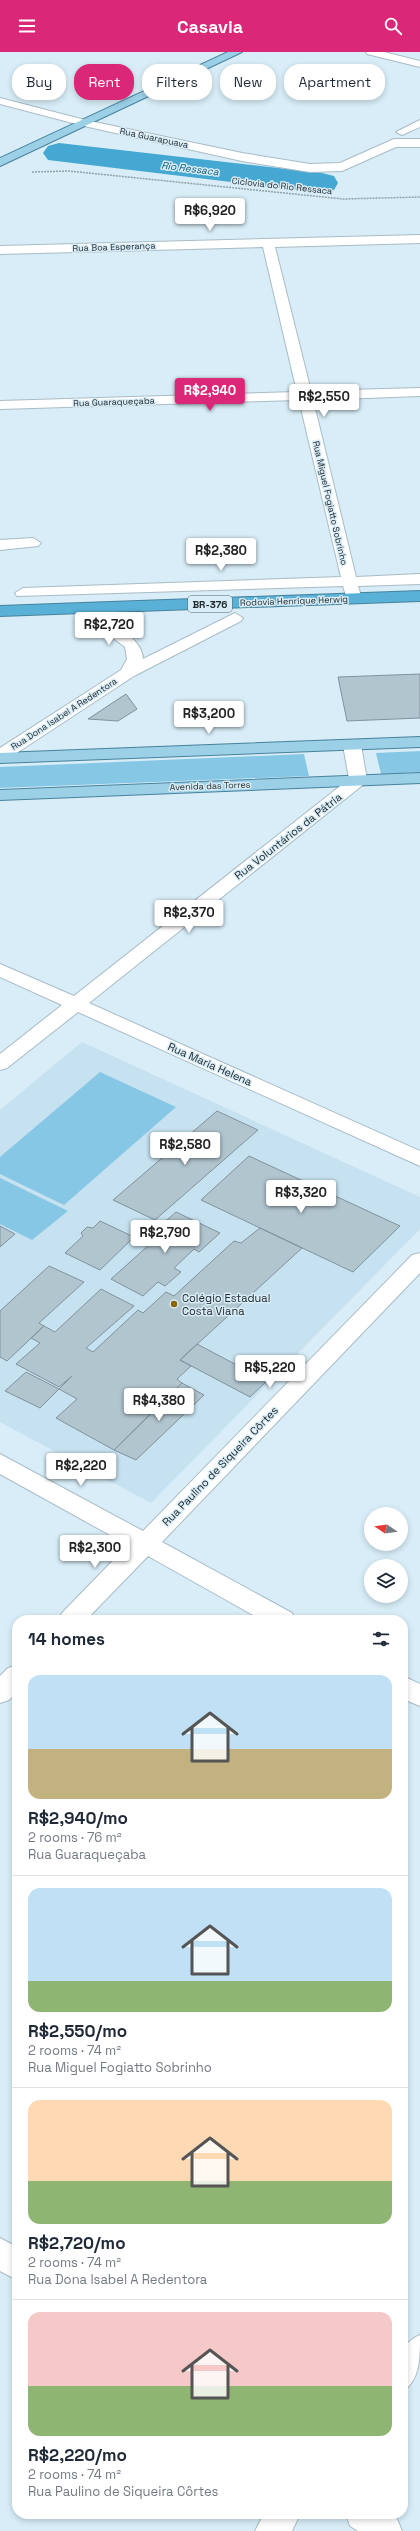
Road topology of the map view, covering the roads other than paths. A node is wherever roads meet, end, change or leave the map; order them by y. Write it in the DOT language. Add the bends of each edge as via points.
graph roads {
  1 [pos="237,52"];
  2 [pos="371,52"];
  3 [pos="420,64"];
  4 [pos="0,101"];
  5 [pos="84,123"];
  6 [pos="420,123"];
  7 [pos="402,132"];
  8 [pos="420,142"];
  9 [pos="0,162"];
  10 [pos="420,239"];
  11 [pos="268,243"];
  12 [pos="0,250"];
  13 [pos="420,392"];
  14 [pos="305,396"];
  15 [pos="0,405"];
  16 [pos="33,543"];
  17 [pos="0,545"];
  18 [pos="420,579"];
  19 [pos="349,582"];
  20 [pos="23,593"];
  21 [pos="420,596"];
  22 [pos="353,599"];
  23 [pos="0,611"];
  24 [pos="420,612"];
  25 [pos="235,618"];
  26 [pos="87,623"];
  27 [pos="0,626"];
  28 [pos="128,673"];
  29 [pos="420,742"];
  30 [pos="352,745"];
  31 [pos="0,757"];
  32 [pos="420,778"];
  33 [pos="358,780"];
  34 [pos="0,795"];
  35 [pos="0,970"];
  36 [pos="76,1004"];
  37 [pos="0,1064"];
  38 [pos="420,1159"];
  39 [pos="420,1260"];
  40 [pos="0,1463"];
  41 [pos="145,1543"];
  42 [pos="76,1615"];
  43 [pos="274,1615"];
  44 [pos="12,1680"];
  45 [pos="408,1689"];
  46 [pos="0,1693"];
  47 [pos="420,1696"];
  48 [pos="0,2253"];
  49 [pos="12,2261"];
  50 [pos="420,2350"];
  51 [pos="408,2368"];
  52 [pos="280,2519"];
  53 [pos="369,2519"];
  54 [pos="272,2531"];
  55 [pos="385,2531"];
  1 -- 5 [label="main road"];
  2 -- 3 [label="street"];
  4 -- 5 [label="street, Rua Guarapuava"];
  5 -- 8 [label="street, Rua Guarapuava" via="242,157 310,168 342,167 394,143"];
  5 -- 9 [label="main road"];
  6 -- 7 [label="street"];
  10 -- 11 [label="street, Rua Boa Esperança"];
  11 -- 12 [label="street, Rua Boa Esperança"];
  11 -- 14 [label="street, Rua Miguel Fogiatto Sobrinho"];
  13 -- 14 [label="street, Rua Guaraqueçaba"];
  14 -- 15 [label="street, Rua Guaraqueçaba"];
  14 -- 19 [label="street, Rua Miguel Fogiatto Sobrinho"];
  16 -- 17 [label="street"];
  18 -- 19 [label="street"];
  19 -- 20 [label="street"];
  19 -- 22 [label="street, Rua Miguel Fogiatto Sobrinho"];
  21 -- 22 [label="highway, Rodovia Henrique Herwig / BR-376"];
  22 -- 23 [label="highway, Rodovia Henrique Herwig / BR-376"];
  24 -- 25 [label="highway, Rodovia Henrique Herwig / BR-376"];
  25 -- 26 [label="highway, Rodovia Henrique Herwig / BR-376"];
  25 -- 28 [label="street, Rua Dona Isabel A Redentora"];
  26 -- 27 [label="highway, Rodovia Henrique Herwig / BR-376"];
  26 -- 28 [label="street, Rua Dona Isabel A Redentora" via="129,642 135,649 135,659"];
  28 -- 31 [label="street, Rua Dona Isabel A Redentora"];
  29 -- 30 [label="main road"];
  30 -- 31 [label="main road"];
  30 -- 33 [label="street"];
  32 -- 33 [label="main road, Avenida das Torres"];
  33 -- 34 [label="main road, Avenida das Torres"];
  33 -- 36 [label="street, Rua Voluntários da Pátria"];
  35 -- 36 [label="street, Rua Maria Helena"];
  36 -- 37 [label="street, Rua Voluntários da Pátria"];
  36 -- 38 [label="street, Rua Maria Helena"];
  39 -- 41 [label="street, Rua Paulino de Siqueira Côrtes"];
  40 -- 41 [label="street"];
  41 -- 42 [label="street, Rua Paulino de Siqueira Côrtes"];
  41 -- 43 [label="street"];
  44 -- 46 [label="street"];
  45 -- 47 [label="street"];
  48 -- 49 [label="street"];
  50 -- 51 [label="street"];
  52 -- 54 [label="street"];
  53 -- 55 [label="street"];
}
